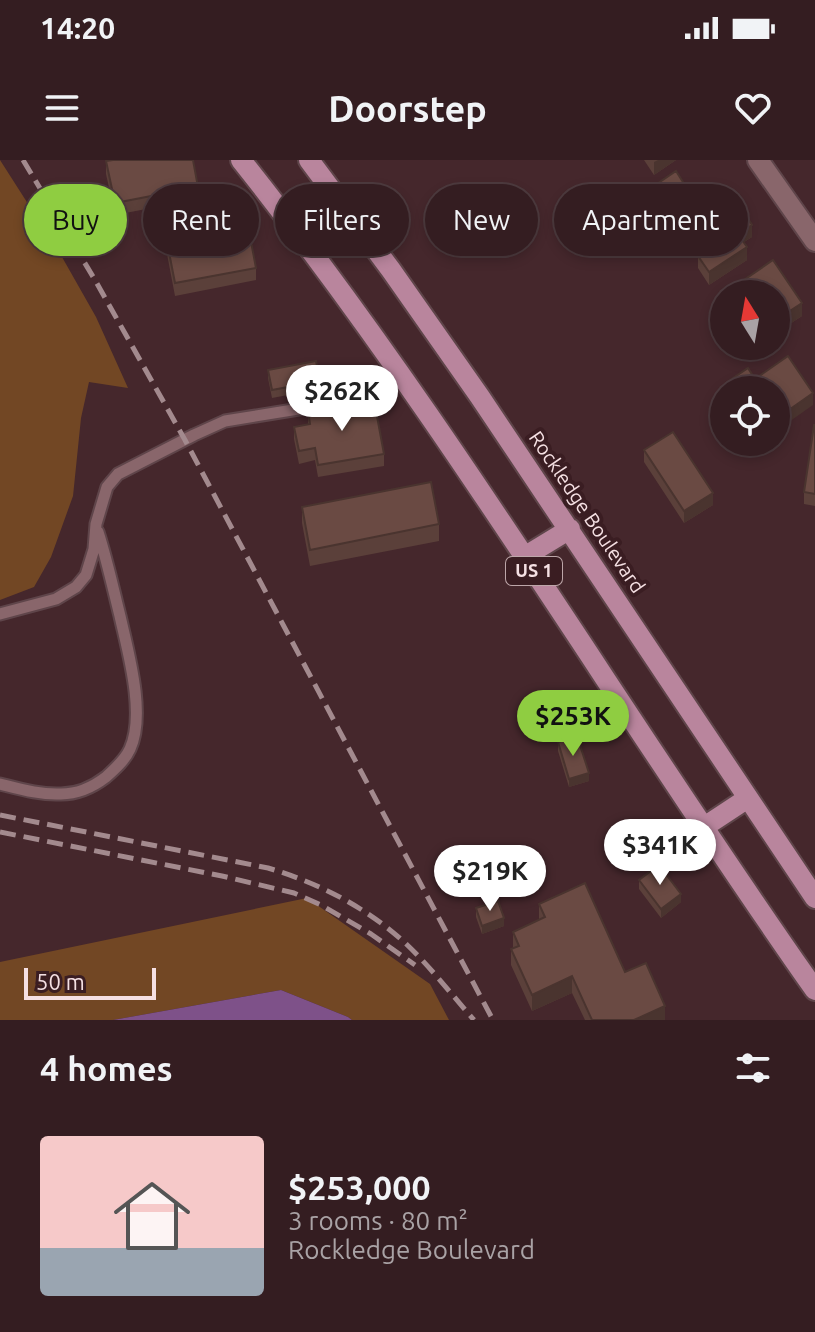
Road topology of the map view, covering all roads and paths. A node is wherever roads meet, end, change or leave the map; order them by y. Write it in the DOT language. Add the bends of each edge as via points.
graph roads {
  1 [pos="241,160"];
  2 [pos="309,160"];
  3 [pos="765,162"];
  4 [pos="815,241"];
  5 [pos="403,379"];
  6 [pos="96,524"];
  7 [pos="570,529"];
  8 [pos="524,557"];
  9 [pos="0,614"];
  10 [pos="0,784"];
  11 [pos="748,798"];
  12 [pos="704,827"];
  13 [pos="815,898"];
  14 [pos="815,990"];
  1 -- 5 [label="main road, US 1"];
  2 -- 7 [label="main road, Rockledge Boulevard / US 1"];
  3 -- 4 [label="street"];
  5 -- 6 [label="lane" via="376,395 225,421 204,430 118,474 107,487"];
  5 -- 8 [label="main road, US 1"];
  6 -- 9 [label="lane" via="86,575 76,587 56,599"];
  6 -- 10 [label="lane" via="130,663 137,714 130,749 102,780 83,790 62,795"];
  7 -- 8 [label="main road"];
  7 -- 11 [label="main road, Rockledge Boulevard / US 1"];
  8 -- 12 [label="main road, US 1"];
  11 -- 12 [label="main road"];
  11 -- 13 [label="main road, Rockledge Boulevard / US 1"];
  12 -- 14 [label="main road, US 1"];
}
